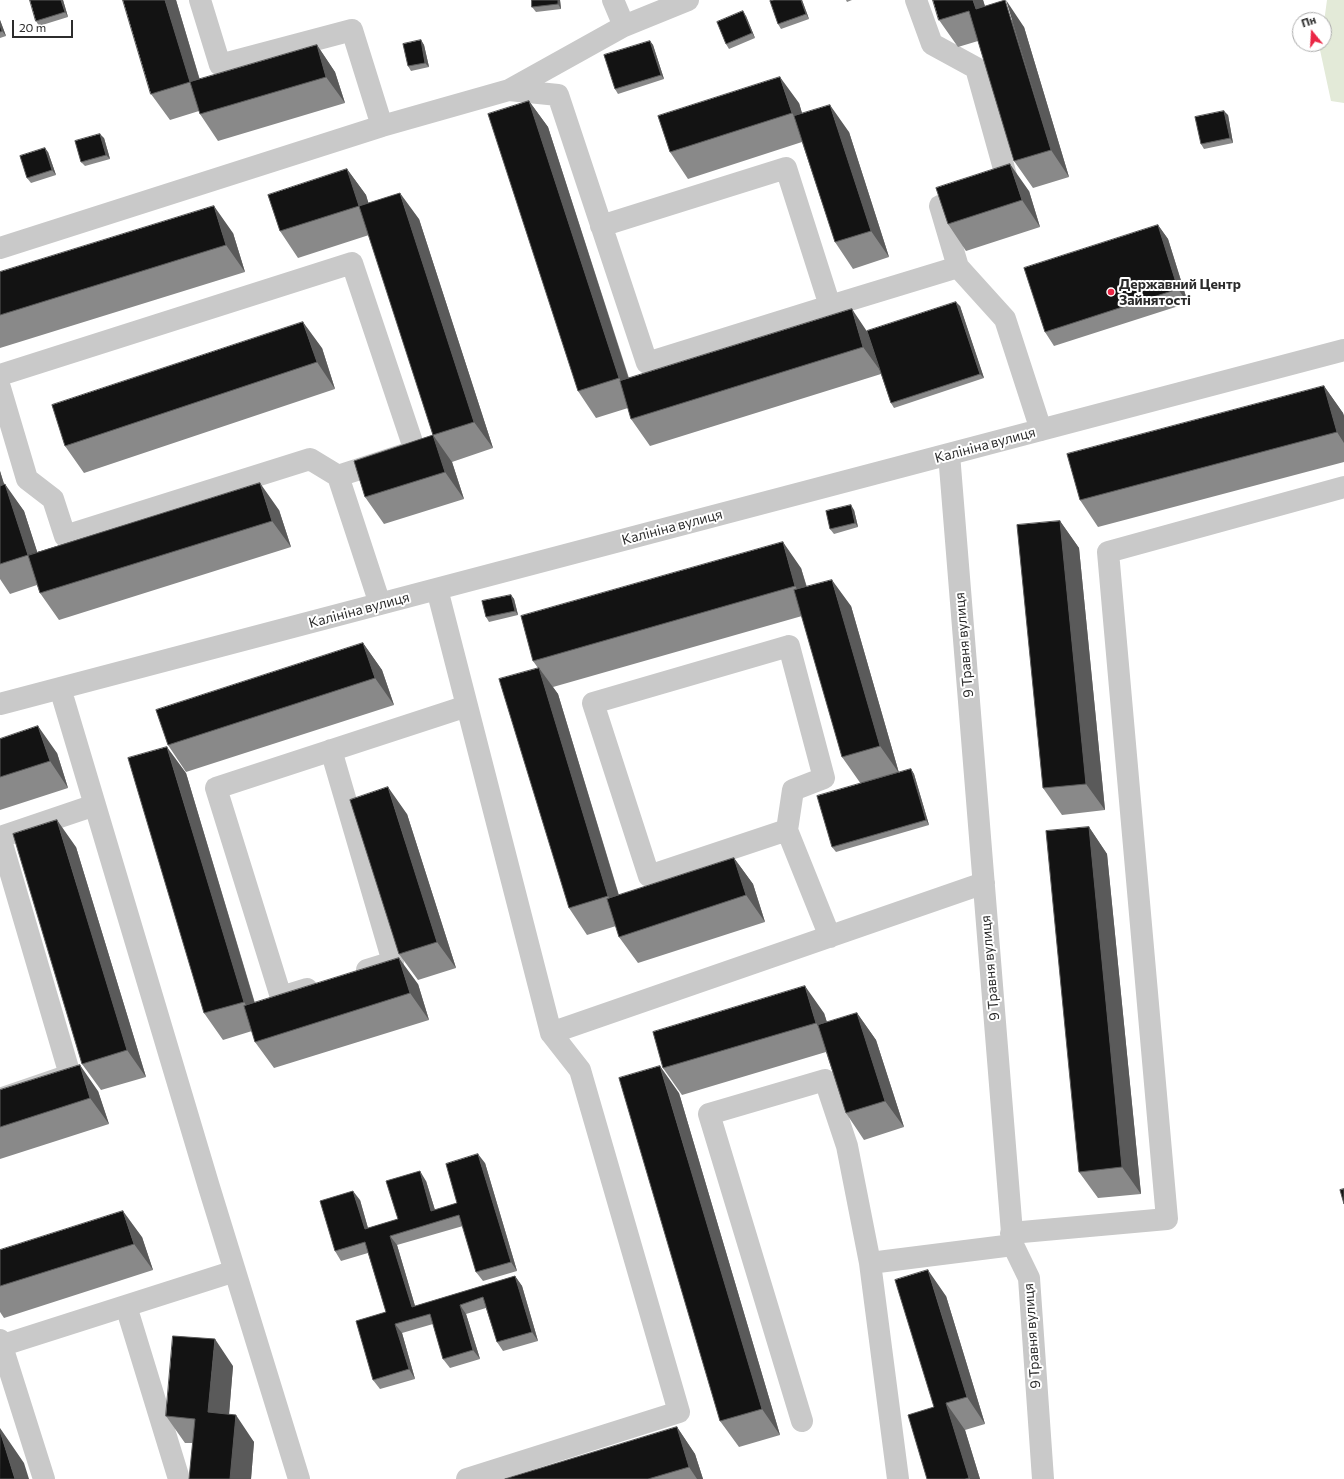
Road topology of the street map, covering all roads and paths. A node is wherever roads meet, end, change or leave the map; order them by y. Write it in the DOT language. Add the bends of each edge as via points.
graph roads {
  1 [pos="200,0"];
  2 [pos="613,0"];
  3 [pos="688,0"];
  4 [pos="916,0"];
  5 [pos="624,26"];
  6 [pos="509,90"];
  7 [pos="382,126"];
  8 [pos="602,226"];
  9 [pos="0,248"];
  10 [pos="958,267"];
  11 [pos="830,306"];
  12 [pos="1344,350"];
  13 [pos="0,375"];
  14 [pos="0,388"];
  15 [pos="1041,430"];
  16 [pos="948,454"];
  17 [pos="338,476"];
  18 [pos="1344,487"];
  19 [pos="436,589"];
  20 [pos="380,604"];
  21 [pos="60,688"];
  22 [pos="0,704"];
  23 [pos="466,706"];
  24 [pos="331,750"];
  25 [pos="95,805"];
  26 [pos="788,830"];
  27 [pos="0,837"];
  28 [pos="984,883"];
  29 [pos="830,937"];
  30 [pos="348,976"];
  31 [pos="326,983"];
  32 [pos="551,1034"];
  33 [pos="0,1099"];
  34 [pos="1012,1239"];
  35 [pos="870,1263"];
  36 [pos="235,1271"];
  37 [pos="126,1306"];
  38 [pos="0,1344"];
  39 [pos="802,1421"];
  40 [pos="44,1479"];
  41 [pos="179,1479"];
  42 [pos="299,1479"];
  43 [pos="467,1479"];
  44 [pos="898,1479"];
  45 [pos="1043,1479"];
  1 -- 7 [label="street" via="220,65 352,30"];
  2 -- 5 [label="street"];
  3 -- 5 [label="street"];
  4 -- 10 [label="street" via="932,44 976,68 1008,183 940,206"];
  5 -- 6 [label="street"];
  6 -- 7 [label="street"];
  6 -- 8 [label="street" via="558,95"];
  7 -- 9 [label="street"];
  8 -- 11 [label="street" via="647,363"];
  8 -- 11 [label="street" via="786,168"];
  10 -- 11 [label="street"];
  10 -- 15 [label="street" via="1005,319"];
  12 -- 15 [label="street, Калініна вулиця"];
  13 -- 17 [label="street" via="352,263 415,451"];
  14 -- 17 [label="street" via="27,479 53,499 65,536 310,459"];
  15 -- 16 [label="street, Калініна вулиця"];
  16 -- 19 [label="street, Калініна вулиця"];
  16 -- 28 [label="street, 9 Травня вулиця"];
  17 -- 20 [label="street"];
  18 -- 34 [label="street" via="1108,552 1167,1219"];
  19 -- 20 [label="street, Калініна вулиця"];
  19 -- 23 [label="street"];
  20 -- 21 [label="street, Калініна вулиця"];
  21 -- 22 [label="street, Калініна вулиця"];
  21 -- 25 [label="street"];
  23 -- 24 [label="street"];
  23 -- 32 [label="street"];
  24 -- 30 [label="street" via="393,962"];
  24 -- 31 [label="street" via="216,788 281,997"];
  25 -- 27 [label="street"];
  25 -- 36 [label="street"];
  26 -- 26 [label="street" via="649,876 593,703 789,646 824,778 793,790"];
  26 -- 29 [label="street"];
  27 -- 33 [label="street" via="70,1074"];
  28 -- 29 [label="street"];
  28 -- 34 [label="street, 9 Травня вулиця"];
  29 -- 32 [label="street"];
  32 -- 43 [label="street" via="580,1070 679,1412"];
  34 -- 35 [label="street"];
  34 -- 45 [label="street, 9 Травня вулиця" via="1029,1278"];
  35 -- 39 [label="street" via="847,1146 825,1080 709,1114"];
  35 -- 44 [label="street"];
  36 -- 37 [label="street"];
  36 -- 42 [label="street"];
  37 -- 38 [label="street"];
  37 -- 41 [label="street"];
  38 -- 40 [label="street"];
}
